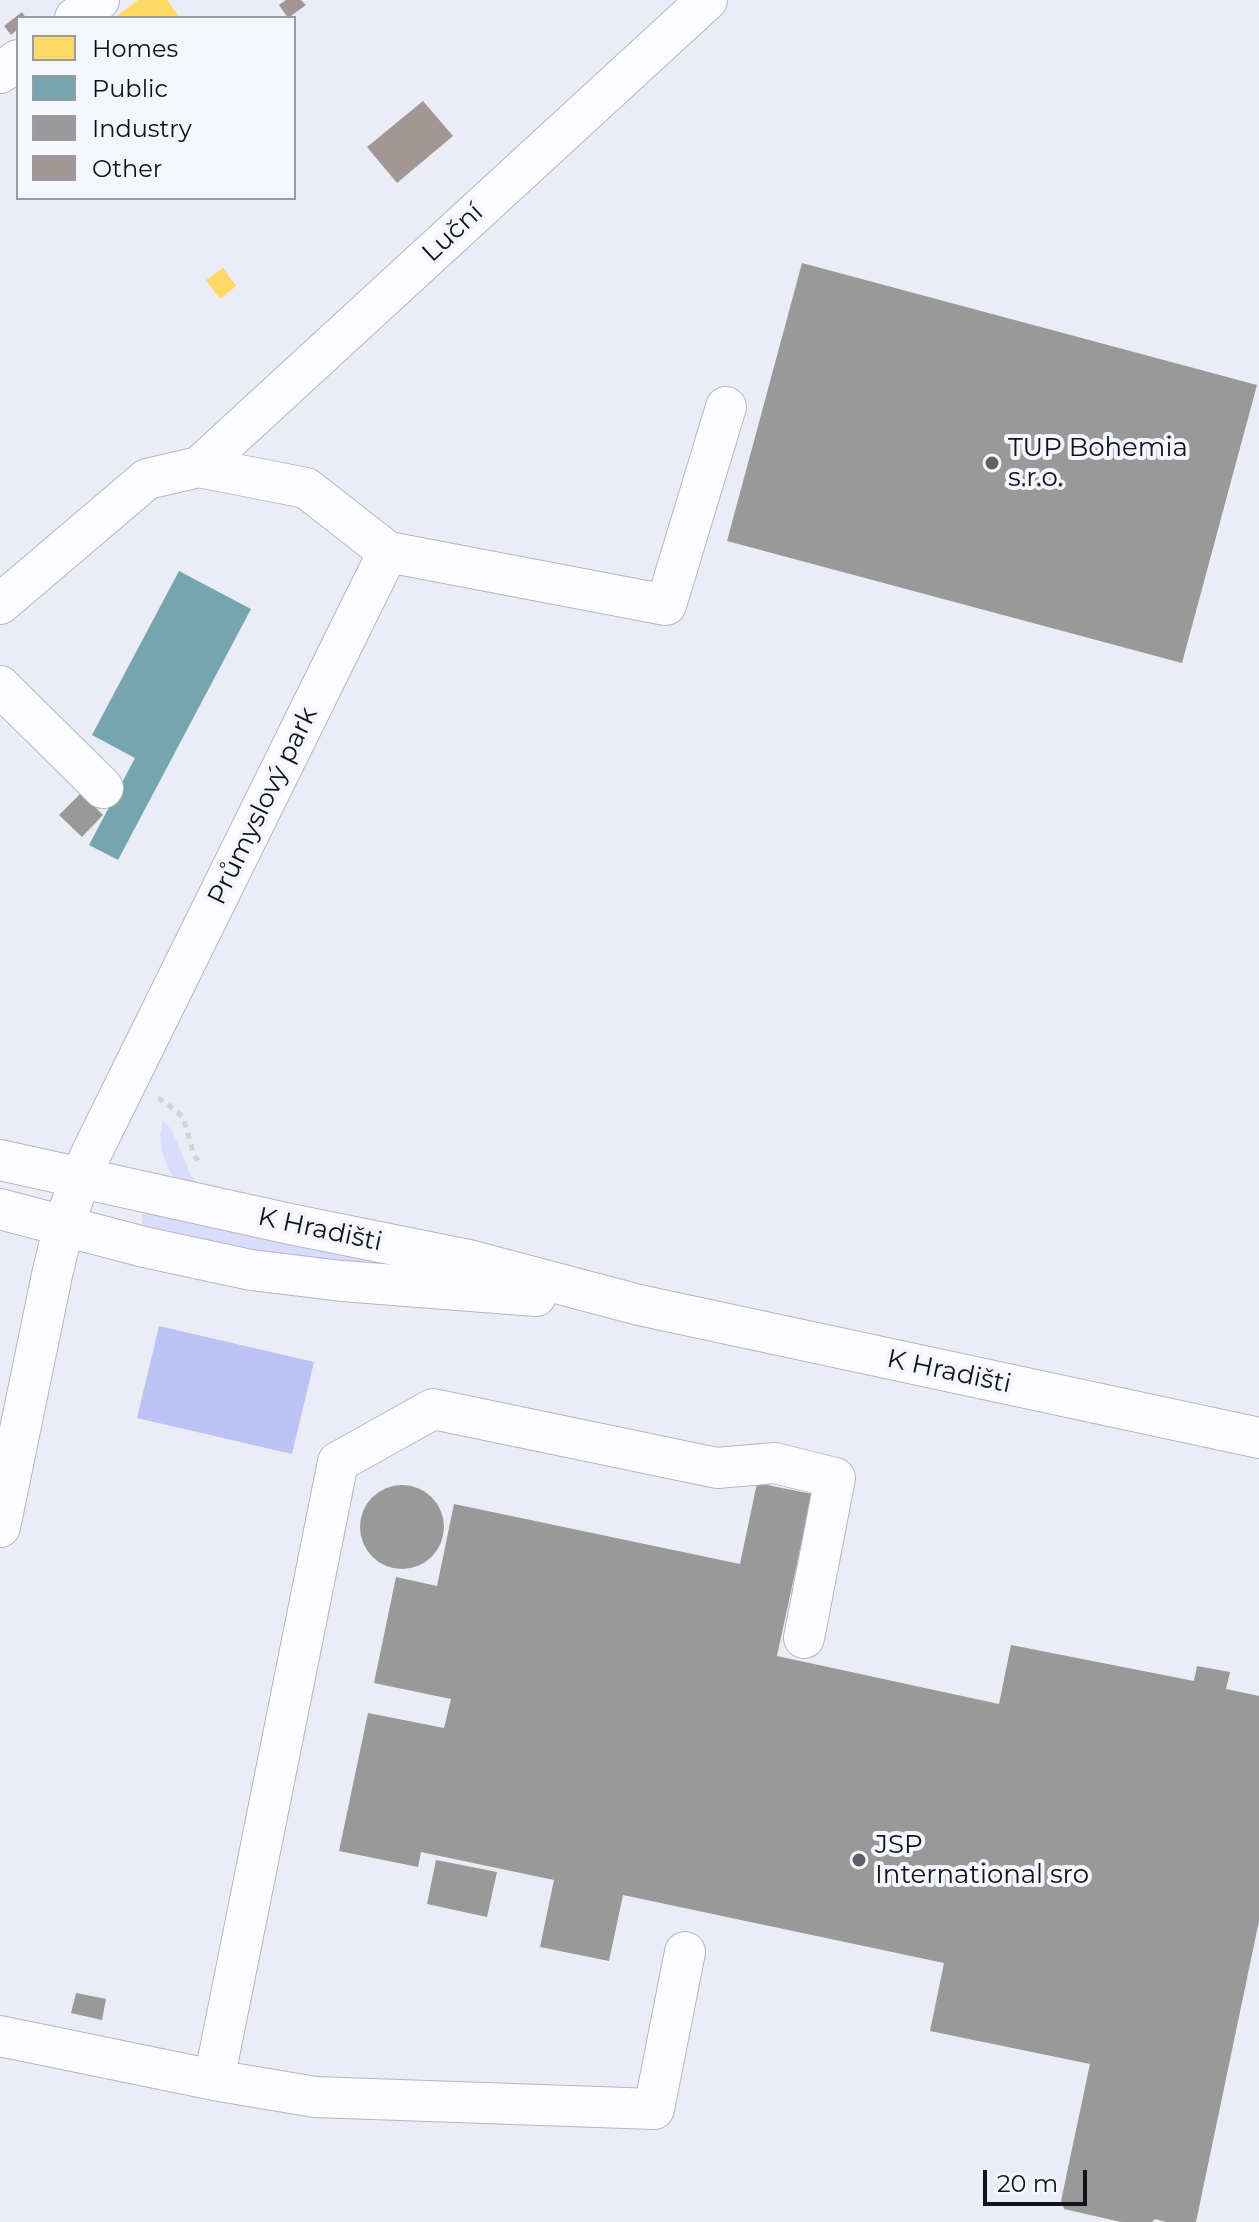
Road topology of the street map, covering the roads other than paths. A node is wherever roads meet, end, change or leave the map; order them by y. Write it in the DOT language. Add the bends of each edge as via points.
graph roads {
  1 [pos="99,0"];
  2 [pos="707,0"];
  3 [pos="78,16"];
  4 [pos="726,407"];
  5 [pos="199,467"];
  6 [pos="388,552"];
  7 [pos="0,604"];
  8 [pos="0,686"];
  9 [pos="103,788"];
  10 [pos="0,1160"];
  11 [pos="80,1179"];
  12 [pos="0,1209"];
  13 [pos="64,1225"];
  14 [pos="639,1305"];
  15 [pos="1259,1438"];
  16 [pos="0,1527"];
  17 [pos="804,1638"];
  18 [pos="685,1952"];
  19 [pos="0,2036"];
  20 [pos="214,2080"];
  1 -- 3 [label="street"];
  2 -- 5 [label="street, Luční"];
  4 -- 6 [label="street" via="666,605"];
  5 -- 6 [label="street" via="306,488"];
  5 -- 7 [label="street" via="147,479"];
  6 -- 11 [label="street, Průmyslový park"];
  8 -- 9 [label="street"];
  10 -- 11 [label="street, K Hradišti"];
  11 -- 13 [label="street, Průmyslový park"];
  11 -- 14 [label="street, K Hradišti" via="469,1260"];
  12 -- 13 [label="street, K Hradišti"];
  13 -- 14 [label="street, K Hradišti" via="251,1270"];
  13 -- 16 [label="street, Průmyslový park"];
  14 -- 15 [label="street, K Hradišti"];
  17 -- 20 [label="street" via="835,1478 775,1463 717,1468 433,1409 338,1462"];
  18 -- 20 [label="street" via="654,2109 315,2097"];
  19 -- 20 [label="street"];
}
